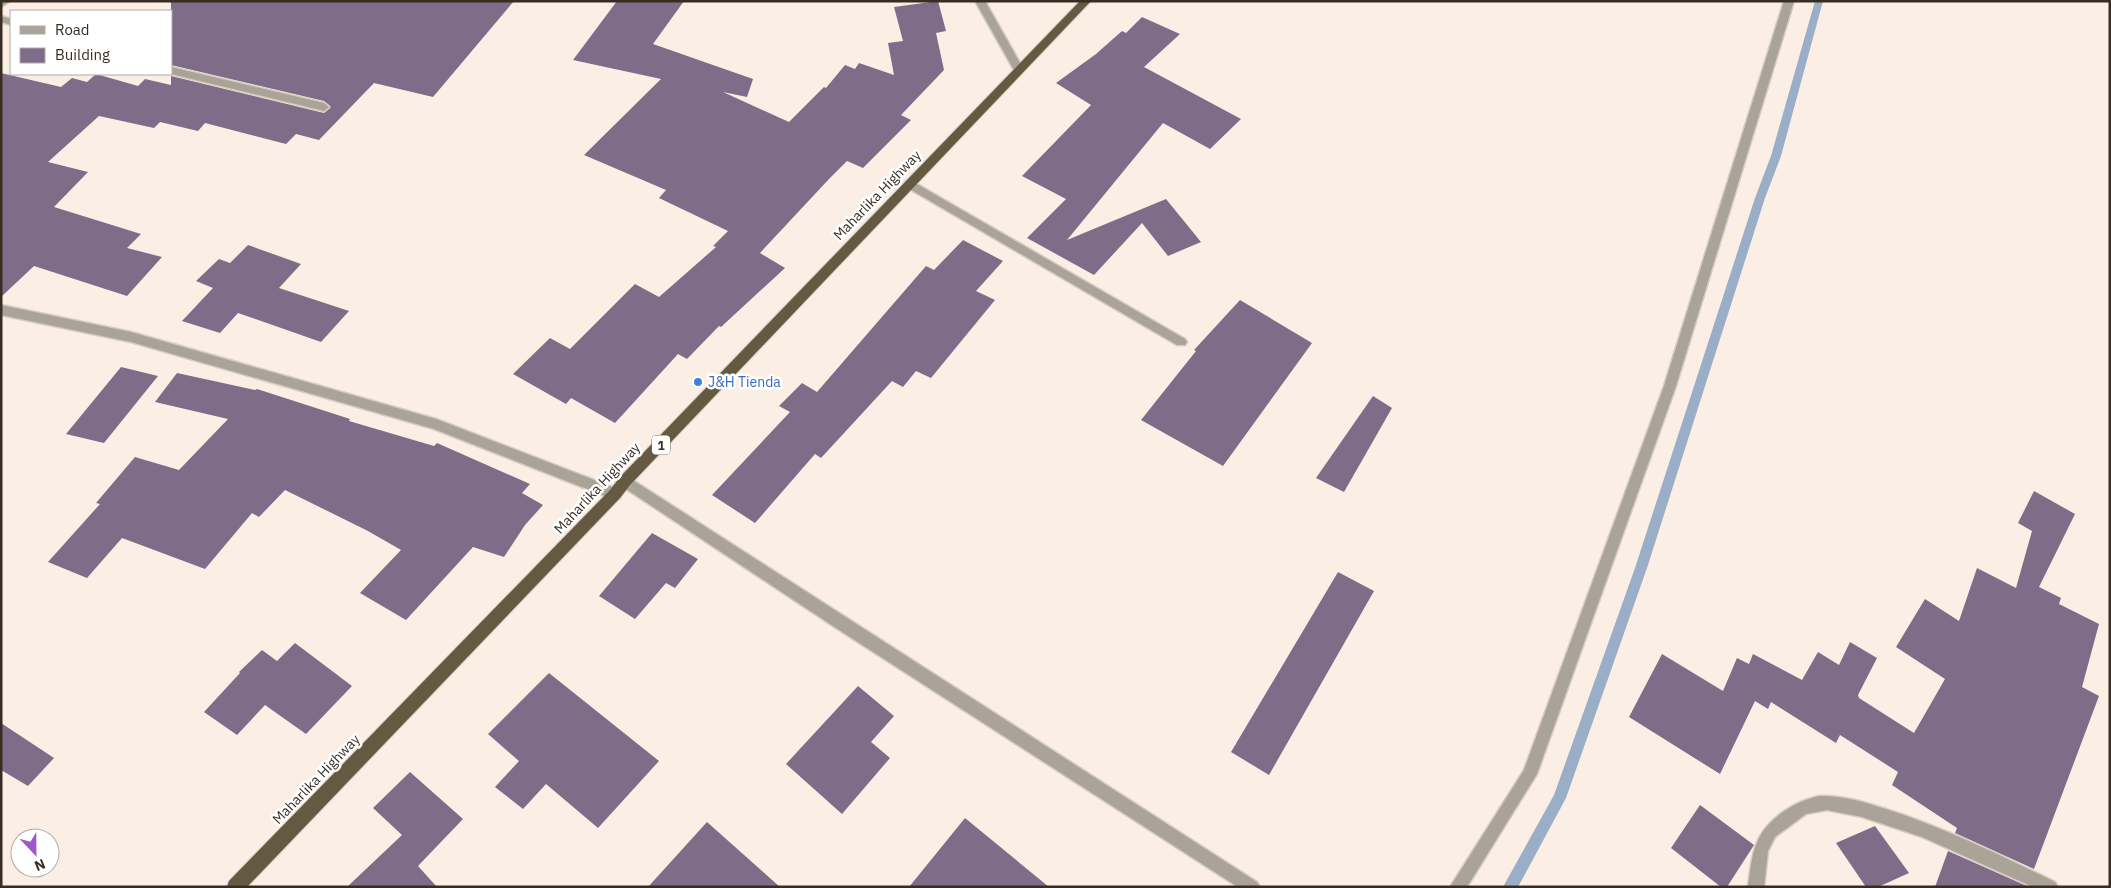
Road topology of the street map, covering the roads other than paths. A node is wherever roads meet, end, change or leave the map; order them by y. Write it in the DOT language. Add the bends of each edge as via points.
graph roads {
  1 [pos="4,1"];
  2 [pos="980,1"];
  3 [pos="1086,1"];
  4 [pos="1789,1"];
  5 [pos="1,4"];
  6 [pos="172,70"];
  7 [pos="1019,70"];
  8 [pos="324,106"];
  9 [pos="910,184"];
  10 [pos="1,310"];
  11 [pos="1181,342"];
  12 [pos="625,482"];
  13 [pos="615,494"];
  14 [pos="235,887"];
  15 [pos="1252,887"];
  16 [pos="1458,887"];
  17 [pos="1756,887"];
  18 [pos="2050,887"];
  1 -- 5 [label="street"];
  2 -- 7 [label="street"];
  3 -- 7 [label="highway, Maharlika Highway / 1"];
  4 -- 16 [label="street" via="1670,386 1530,774"];
  6 -- 8 [label="street"];
  7 -- 9 [label="highway, Maharlika Highway / 1"];
  9 -- 11 [label="street"];
  9 -- 12 [label="highway, Maharlika Highway / 1"];
  10 -- 13 [label="street" via="131,337 436,424"];
  12 -- 13 [label="highway, Maharlika Highway / 1"];
  12 -- 15 [label="street"];
  13 -- 14 [label="highway, Maharlika Highway / 1"];
  17 -- 18 [label="street" via="1759,857 1769,833 1811,804 1845,804 1910,824"];
}
